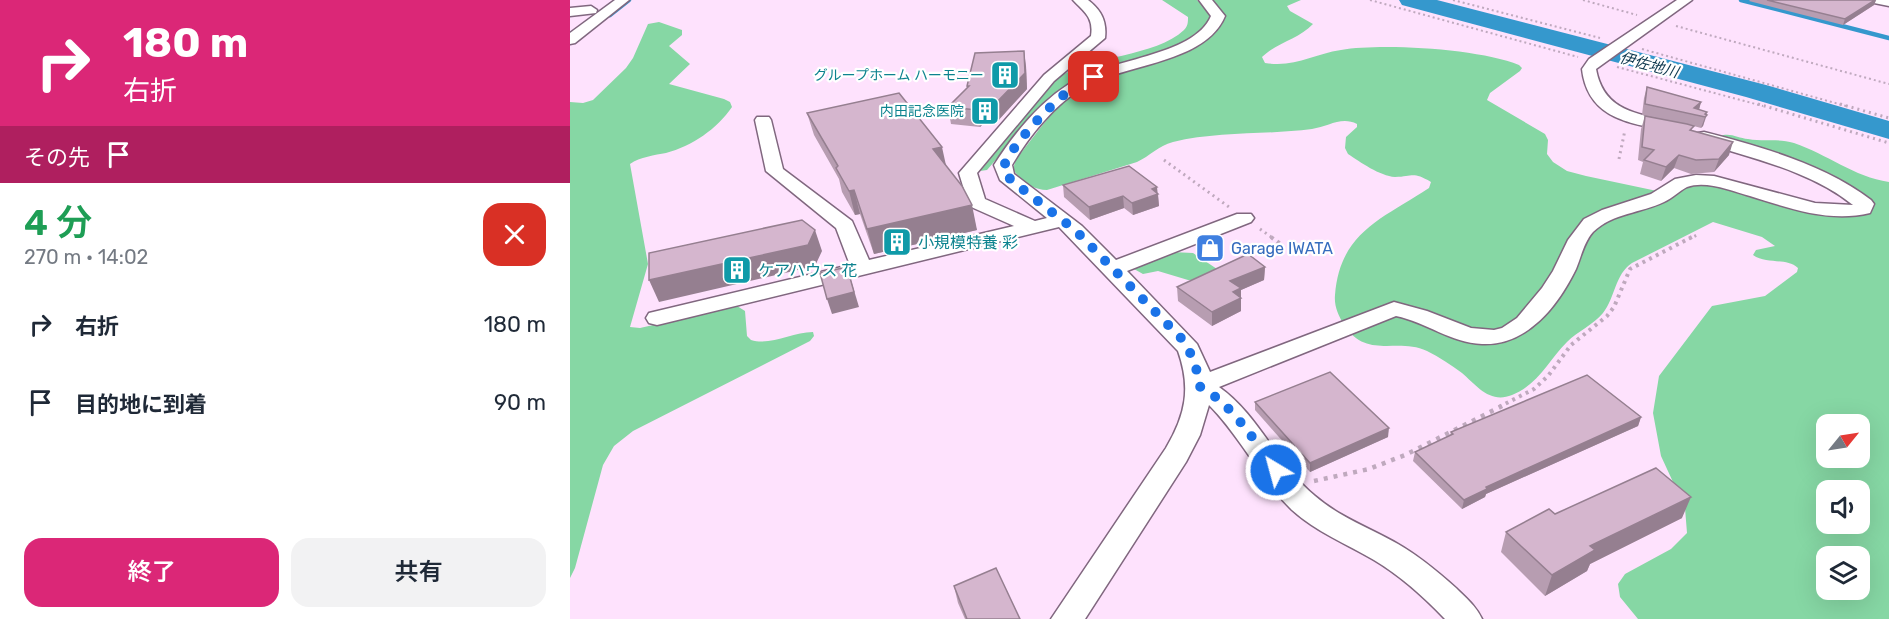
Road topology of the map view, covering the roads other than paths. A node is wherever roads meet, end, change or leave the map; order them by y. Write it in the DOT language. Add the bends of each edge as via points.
graph roads {
  1 [pos="606,0"];
  2 [pos="623,0"];
  3 [pos="1079,0"];
  4 [pos="1204,0"];
  5 [pos="1686,0"];
  6 [pos="1878,0"];
  7 [pos="570,2"];
  8 [pos="1889,2"];
  9 [pos="578,14"];
  10 [pos="570,40"];
  11 [pos="763,120"];
  12 [pos="1244,218"];
  13 [pos="1063,220"];
  14 [pos="1035,228"];
  15 [pos="862,269"];
  16 [pos="1112,269"];
  17 [pos="657,318"];
  18 [pos="1199,386"];
  19 [pos="1067,619"];
  20 [pos="1466,619"];
  1 -- 9 [label="street"];
  2 -- 10 [label="street"];
  3 -- 14 [label="street" via="1096,15 1098,38 1049,78 968,173 976,202"];
  4 -- 13 [label="street" via="1218,16 1207,33 1174,51 1111,70 1074,87 1051,106 1006,159 1006,176"];
  5 -- 18 [label="street" via="1594,61 1589,76 1595,92 1609,108 1629,118 1672,127 1800,170 1849,192 1864,204 1863,209 1830,211 1715,182 1686,182 1586,228 1556,284 1518,328 1507,334 1492,337 1458,333 1406,310 1394,309"];
  6 -- 8 [label="street"];
  7 -- 9 [label="street"];
  11 -- 15 [label="street" via="775,171 845,225"];
  12 -- 16 [label="street"];
  13 -- 14 [label="street"];
  13 -- 16 [label="street"];
  14 -- 15 [label="street"];
  15 -- 17 [label="street"];
  16 -- 18 [label="street" via="1181,338 1195,361"];
  18 -- 19 [label="street" via="1194,415 1176,455"];
  18 -- 20 [label="street" via="1230,408 1303,502 1396,559"];
}
